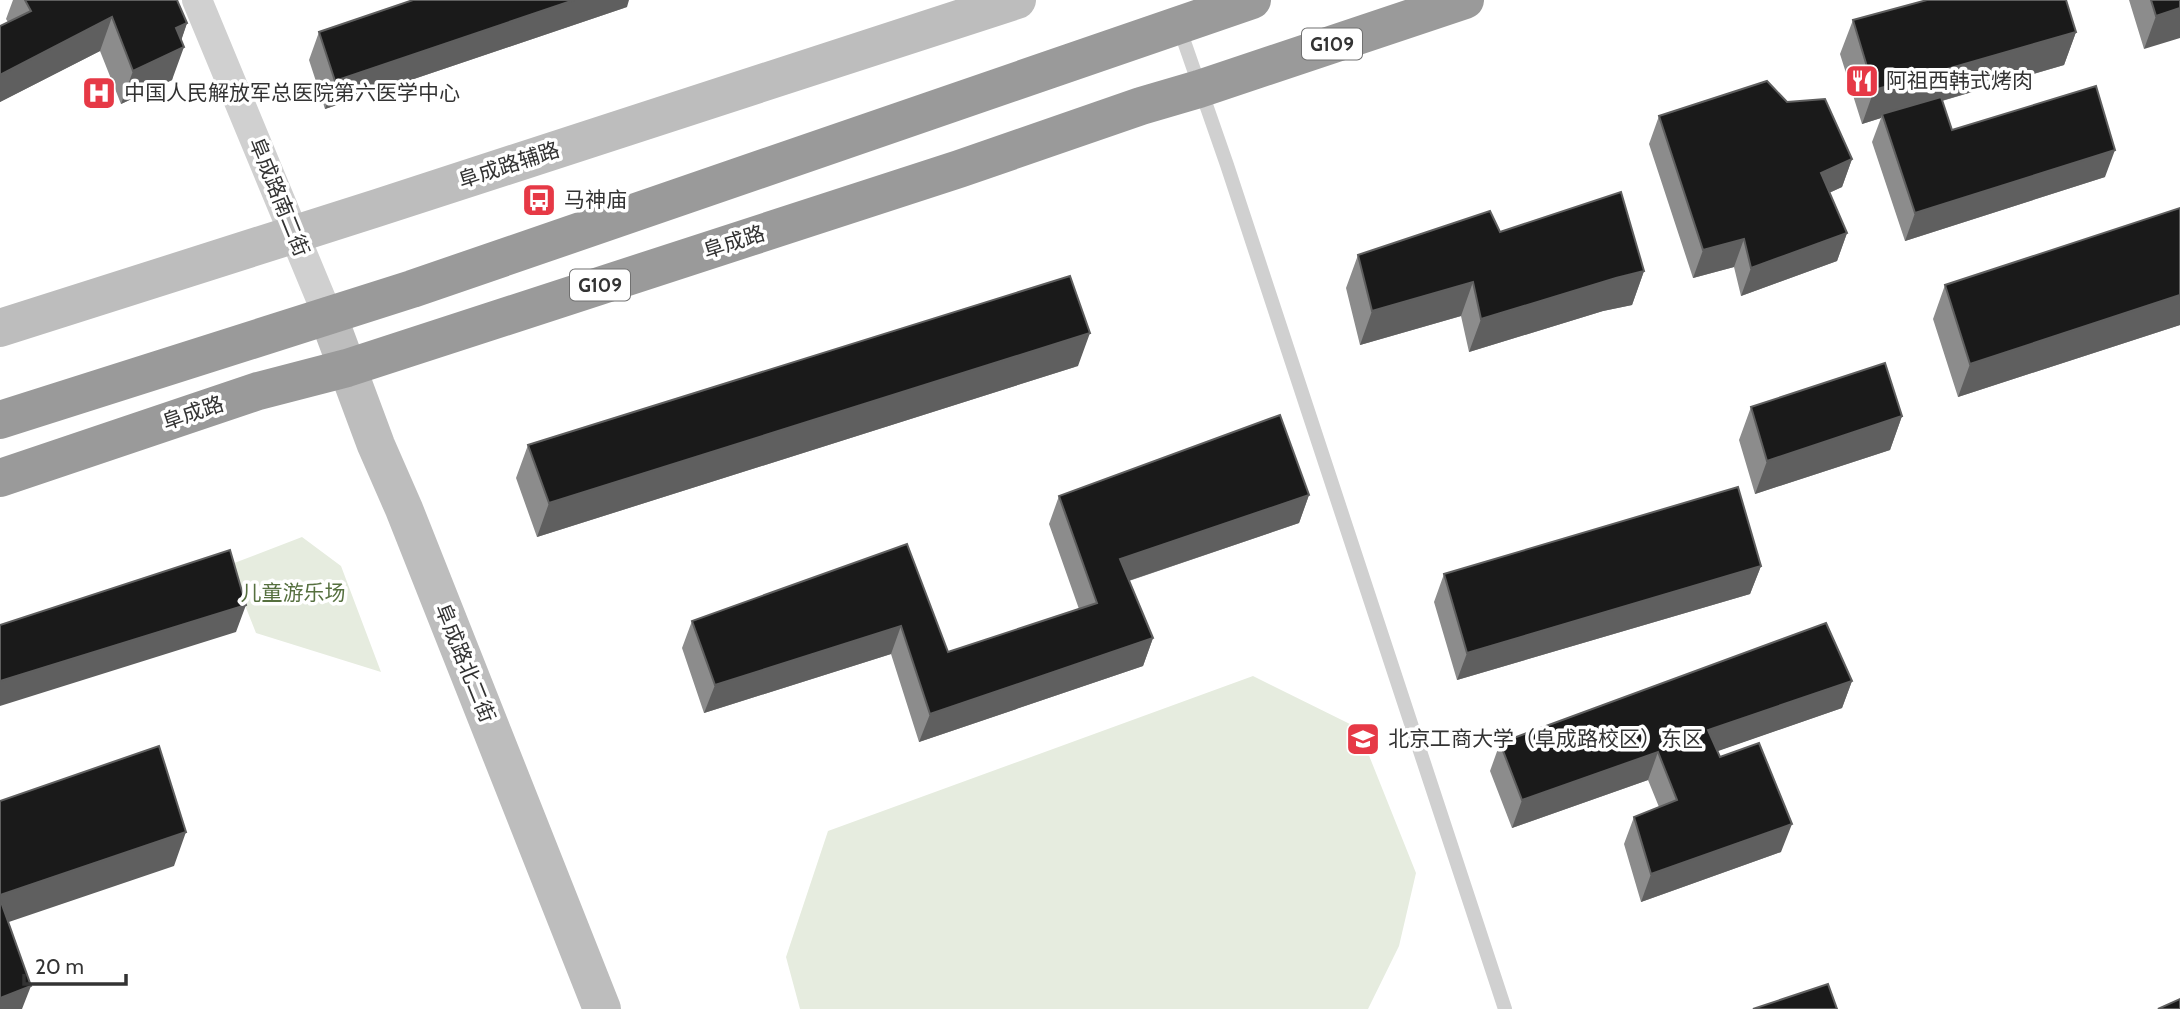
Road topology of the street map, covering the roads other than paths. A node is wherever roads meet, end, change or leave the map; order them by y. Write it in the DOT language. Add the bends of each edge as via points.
graph roads {
  1 [pos="197,0"];
  2 [pos="1017,0"];
  3 [pos="1252,0"];
  4 [pos="1465,0"];
  5 [pos="1178,25"];
  6 [pos="1199,89"];
  7 [pos="294,234"];
  8 [pos="328,316"];
  9 [pos="0,328"];
  10 [pos="347,368"];
  11 [pos="0,420"];
  12 [pos="0,478"];
  13 [pos="602,1009"];
  14 [pos="1505,1009"];
  1 -- 7 [label="street, 阜成路南二街"];
  2 -- 7 [label="street, 阜成路辅路"];
  3 -- 5 [label="highway"];
  4 -- 6 [label="highway, 阜成路 / G109"];
  5 -- 6 [label="lane"];
  5 -- 8 [label="highway"];
  6 -- 10 [label="highway, 阜成路 / G109"];
  6 -- 14 [label="lane"];
  7 -- 8 [label="street, 阜成路南二街"];
  7 -- 9 [label="street, 阜成路辅路"];
  8 -- 10 [label="street, 阜成路北二街"];
  8 -- 11 [label="highway"];
  10 -- 12 [label="highway, 阜成路 / G109" via="258,391"];
  10 -- 13 [label="street, 阜成路北二街"];
}
